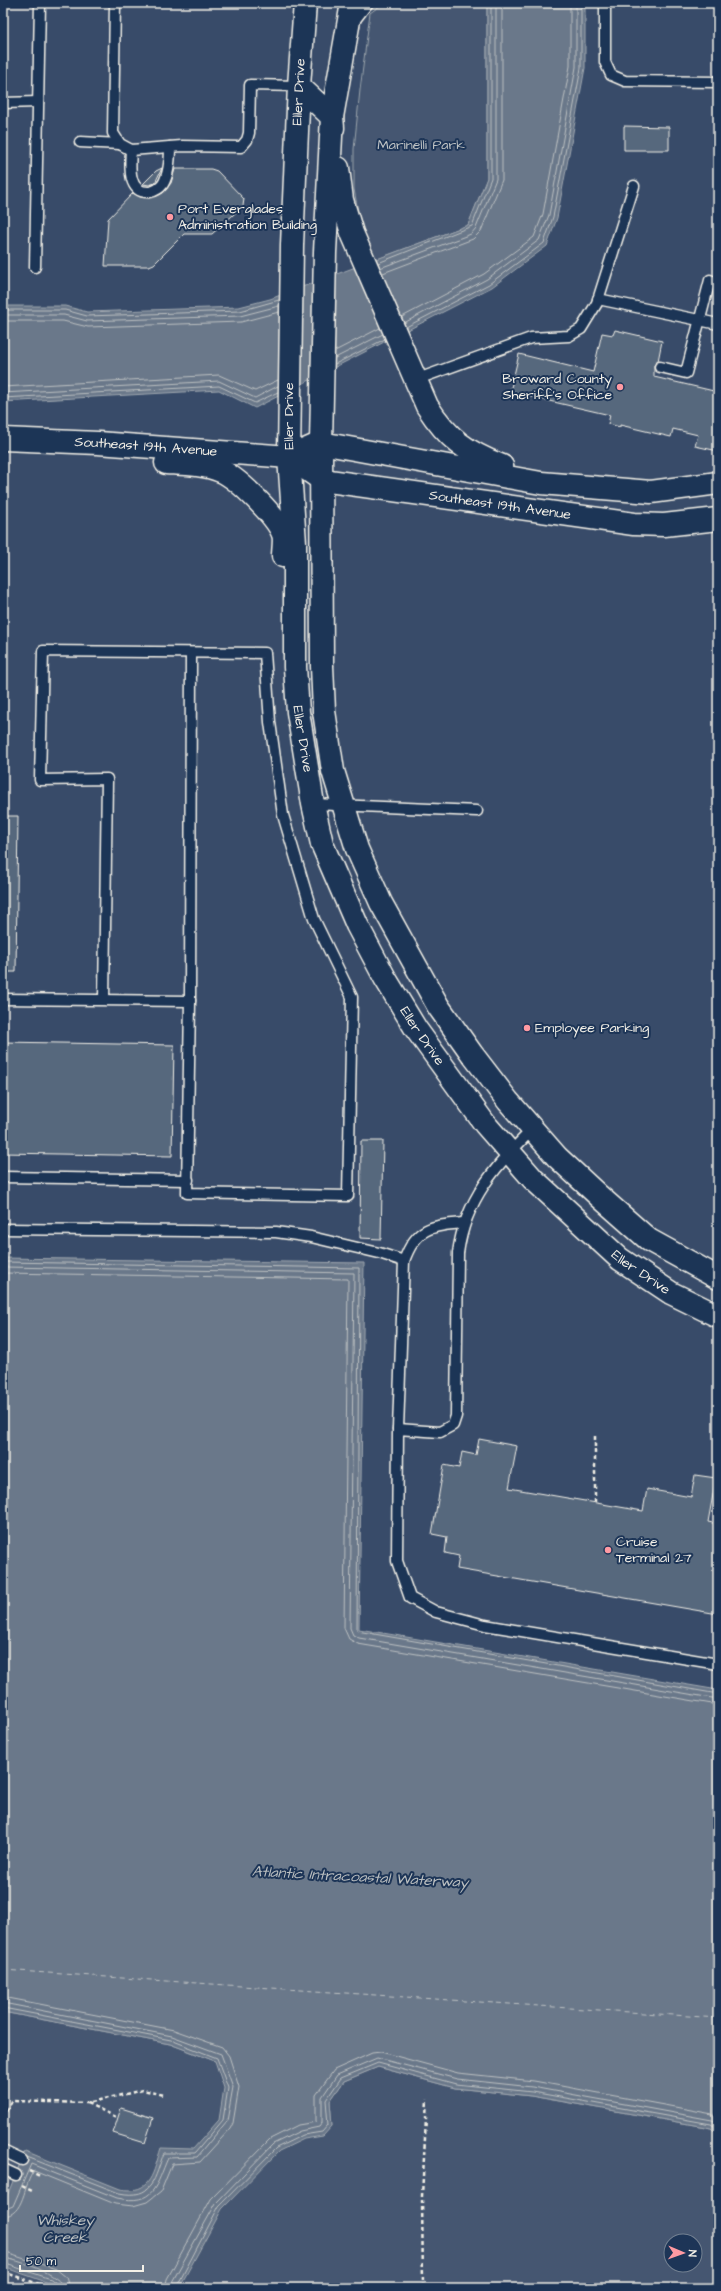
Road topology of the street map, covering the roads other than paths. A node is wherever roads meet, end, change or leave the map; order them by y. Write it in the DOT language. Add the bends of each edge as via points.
graph roads {
  1 [pos="40,3"];
  2 [pos="115,3"];
  3 [pos="305,3"];
  4 [pos="352,3"];
  5 [pos="368,3"];
  6 [pos="605,3"];
  7 [pos="348,29"];
  8 [pos="718,82"];
  9 [pos="299,86"];
  10 [pos="38,102"];
  11 [pos="3,103"];
  12 [pos="332,117"];
  13 [pos="80,142"];
  14 [pos="120,144"];
  15 [pos="170,147"];
  16 [pos="131,150"];
  17 [pos="634,186"];
  18 [pos="35,267"];
  19 [pos="710,280"];
  20 [pos="598,299"];
  21 [pos="700,320"];
  22 [pos="718,324"];
  23 [pos="660,367"];
  24 [pos="415,380"];
  25 [pos="3,439"];
  26 [pos="322,443"];
  27 [pos="3,453"];
  28 [pos="289,457"];
  29 [pos="322,480"];
  30 [pos="542,483"];
  31 [pos="718,483"];
  32 [pos="718,520"];
  33 [pos="295,643"];
  34 [pos="191,653"];
  35 [pos="313,804"];
  36 [pos="344,805"];
  37 [pos="477,811"];
  38 [pos="3,1000"];
  39 [pos="104,1000"];
  40 [pos="190,1001"];
  41 [pos="533,1129"];
  42 [pos="510,1152"];
  43 [pos="3,1177"];
  44 [pos="188,1180"];
  45 [pos="464,1223"];
  46 [pos="3,1229"];
  47 [pos="404,1261"];
  48 [pos="718,1278"];
  49 [pos="718,1316"];
  50 [pos="398,1429"];
  51 [pos="718,1664"];
  52 [pos="3,2151"];
  53 [pos="22,2160"];
  54 [pos="3,2169"];
  55 [pos="13,2178"];
  1 -- 10 [label="lane"];
  2 -- 14 [label="lane" via="113,133"];
  3 -- 9 [label="street, Eller Drive"];
  4 -- 7 [label="street, Eller Drive"];
  5 -- 7 [label="lane"];
  6 -- 8 [label="lane" via="604,62 611,75 625,81"];
  7 -- 12 [label="street, Eller Drive"];
  9 -- 12 [label="street"];
  9 -- 15 [label="lane" via="250,85 249,133 241,146"];
  9 -- 28 [label="street, Eller Drive" via="292,246"];
  10 -- 11 [label="lane"];
  10 -- 18 [label="lane"];
  12 -- 24 [label="street" via="342,200 361,256"];
  12 -- 26 [label="street, Eller Drive" via="325,252"];
  13 -- 14 [label="lane"];
  14 -- 16 [label="lane"];
  15 -- 16 [label="lane"];
  15 -- 16 [label="lane" via="164,182 158,189 148,192 138,189 132,182"];
  17 -- 20 [label="lane"];
  19 -- 21 [label="lane"];
  20 -- 21 [label="lane"];
  20 -- 24 [label="lane" via="581,329 569,336 530,338"];
  21 -- 22 [label="lane"];
  21 -- 23 [label="lane" via="686,373"];
  24 -- 30 [label="street" via="438,424 456,441 474,455"];
  25 -- 28 [label="street, Southeast 19th Avenue"];
  26 -- 28 [label="street, Southeast 19th Avenue"];
  26 -- 29 [label="street, Eller Drive"];
  26 -- 30 [label="street, Southeast 19th Avenue"];
  27 -- 33 [label="street" via="143,460 202,466 233,478 275,520 284,535 282,592"];
  28 -- 29 [label="street, Southeast 19th Avenue"];
  28 -- 33 [label="street, Eller Drive" via="295,544"];
  29 -- 32 [label="street, Southeast 19th Avenue" via="634,524 664,525"];
  29 -- 36 [label="street, Eller Drive" via="324,711 333,770"];
  30 -- 31 [label="street, Southeast 19th Avenue" via="651,492"];
  33 -- 35 [label="street, Eller Drive" via="299,722"];
  34 -- 39 [label="lane" via="43,651 40,780 107,779"];
  34 -- 40 [label="lane"];
  34 -- 44 [label="lane" via="265,653 270,722 283,815 314,918 352,997 348,1196 187,1193"];
  35 -- 36 [label="lane"];
  35 -- 42 [label="street, Eller Drive" via="322,844 332,871 356,925 385,978 450,1078"];
  36 -- 37 [label="lane"];
  36 -- 41 [label="street, Eller Drive" via="368,876 408,955 438,1006 472,1054"];
  38 -- 39 [label="lane"];
  39 -- 40 [label="lane"];
  40 -- 44 [label="lane"];
  41 -- 42 [label="lane"];
  41 -- 48 [label="street, Eller Drive" via="557,1157 649,1240"];
  42 -- 45 [label="lane" via="484,1184"];
  42 -- 49 [label="street, Eller Drive" via="533,1179 620,1259 671,1293"];
  43 -- 44 [label="lane"];
  45 -- 47 [label="lane" via="425,1230 410,1244"];
  45 -- 50 [label="lane" via="458,1253 456,1416 453,1425 440,1432"];
  46 -- 47 [label="lane" via="276,1232 324,1240"];
  47 -- 50 [label="lane"];
  50 -- 51 [label="lane" via="397,1561 410,1598 436,1612 485,1625"];
  52 -- 53 [label="lane"];
  54 -- 55 [label="lane"];
}
